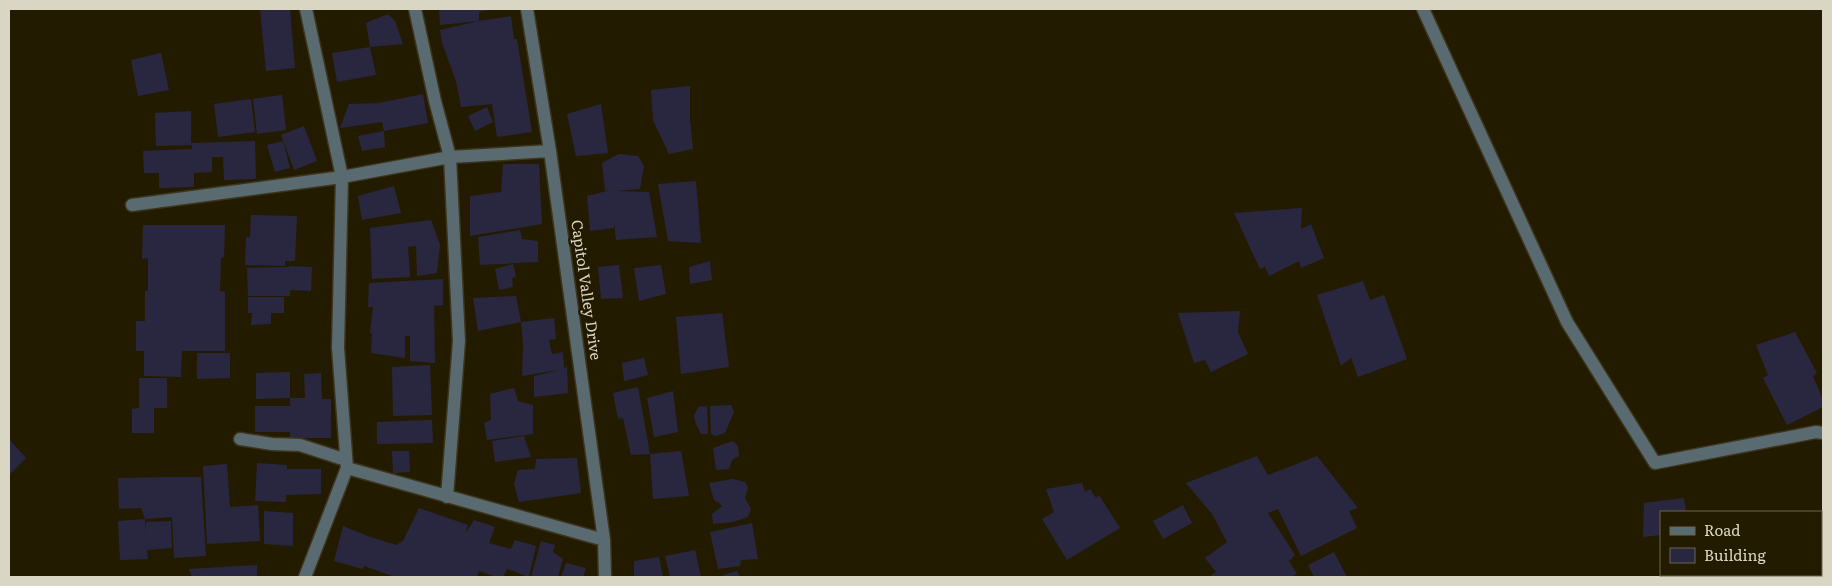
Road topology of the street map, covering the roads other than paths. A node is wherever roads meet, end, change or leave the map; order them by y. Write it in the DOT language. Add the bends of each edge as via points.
graph roads {
  1 [pos="306,9"];
  2 [pos="415,9"];
  3 [pos="527,9"];
  4 [pos="1423,9"];
  5 [pos="550,152"];
  6 [pos="450,157"];
  7 [pos="342,177"];
  8 [pos="132,205"];
  9 [pos="1823,433"];
  10 [pos="240,439"];
  11 [pos="346,464"];
  12 [pos="447,497"];
  13 [pos="604,540"];
  14 [pos="305,577"];
  15 [pos="605,577"];
  1 -- 7 [label="street"];
  2 -- 6 [label="street"];
  3 -- 5 [label="street, Capitol Valley Drive"];
  4 -- 9 [label="street" via="1567,322 1655,463"];
  5 -- 6 [label="street"];
  5 -- 13 [label="street, Capitol Valley Drive"];
  6 -- 7 [label="street"];
  6 -- 12 [label="street" via="459,341"];
  7 -- 8 [label="street"];
  7 -- 11 [label="street" via="338,348"];
  10 -- 11 [label="street" via="300,445"];
  11 -- 12 [label="street"];
  11 -- 14 [label="street"];
  12 -- 13 [label="street"];
  13 -- 15 [label="street, Capitol Valley Drive"];
}
